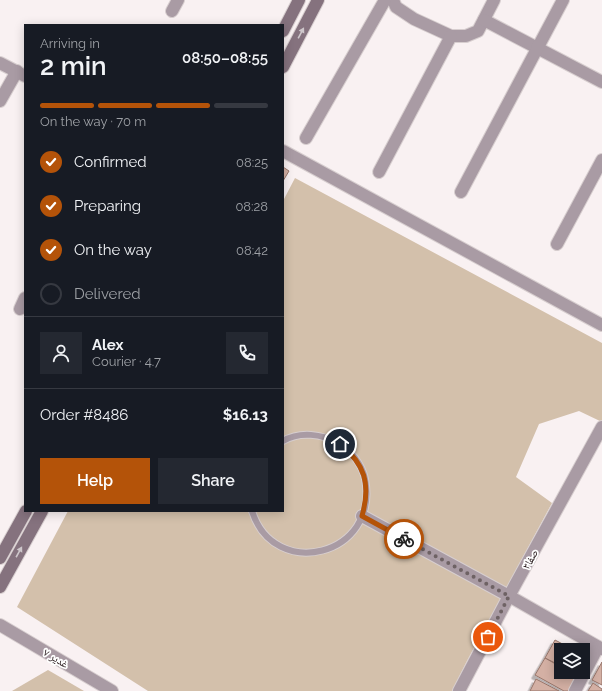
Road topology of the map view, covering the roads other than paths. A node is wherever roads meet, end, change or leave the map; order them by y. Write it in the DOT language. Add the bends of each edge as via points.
graph roads {
  1 [pos="178,0"];
  2 [pos="299,0"];
  3 [pos="318,0"];
  4 [pos="385,0"];
  5 [pos="394,0"];
  6 [pos="494,0"];
  7 [pos="563,0"];
  8 [pos="172,11"];
  9 [pos="484,20"];
  10 [pos="284,29"];
  11 [pos="451,36"];
  12 [pos="538,47"];
  13 [pos="0,63"];
  14 [pos="284,65"];
  15 [pos="21,74"];
  16 [pos="602,82"];
  17 [pos="0,101"];
  18 [pos="306,138"];
  19 [pos="287,153"];
  20 [pos="602,160"];
  21 [pos="379,172"];
  22 [pos="461,192"];
  23 [pos="557,244"];
  24 [pos="602,325"];
  25 [pos="602,427"];
  26 [pos="284,440"];
  27 [pos="25,512"];
  28 [pos="41,512"];
  29 [pos="252,512"];
  30 [pos="362,516"];
  31 [pos="0,558"];
  32 [pos="0,587"];
  33 [pos="509,596"];
  34 [pos="0,625"];
  35 [pos="600,648"];
  36 [pos="112,691"];
  37 [pos="459,691"];
  38 [pos="575,691"];
  1 -- 8 [label="street"];
  2 -- 10 [label="street"];
  14 -- 3 [label="street, one-way"];
  4 -- 18 [label="street"];
  5 -- 11 [label="street" via="396,7 414,19"];
  6 -- 9 [label="street"];
  7 -- 12 [label="street"];
  9 -- 11 [label="street" via="478,31 466,36"];
  9 -- 12 [label="street"];
  11 -- 21 [label="street"];
  12 -- 16 [label="street"];
  12 -- 22 [label="street"];
  13 -- 15 [label="street"];
  15 -- 17 [label="street"];
  19 -- 24 [label="street"];
  20 -- 23 [label="street"];
  25 -- 33 [label="street, صفا۳"];
  26 -- 30 [label="lane" via="300,435 314,435 340,444 350,452 364,476 367,489"];
  27 -- 31 [label="street"];
  32 -- 28 [label="street, one-way"];
  29 -- 30 [label="lane" via="271,540 296,552 309,553 336,546 356,528"];
  30 -- 33 [label="street"];
  33 -- 35 [label="street"];
  33 -- 37 [label="street, صفا۳"];
  34 -- 36 [label="street, غدیر ۷"];
  35 -- 38 [label="street"];
}
